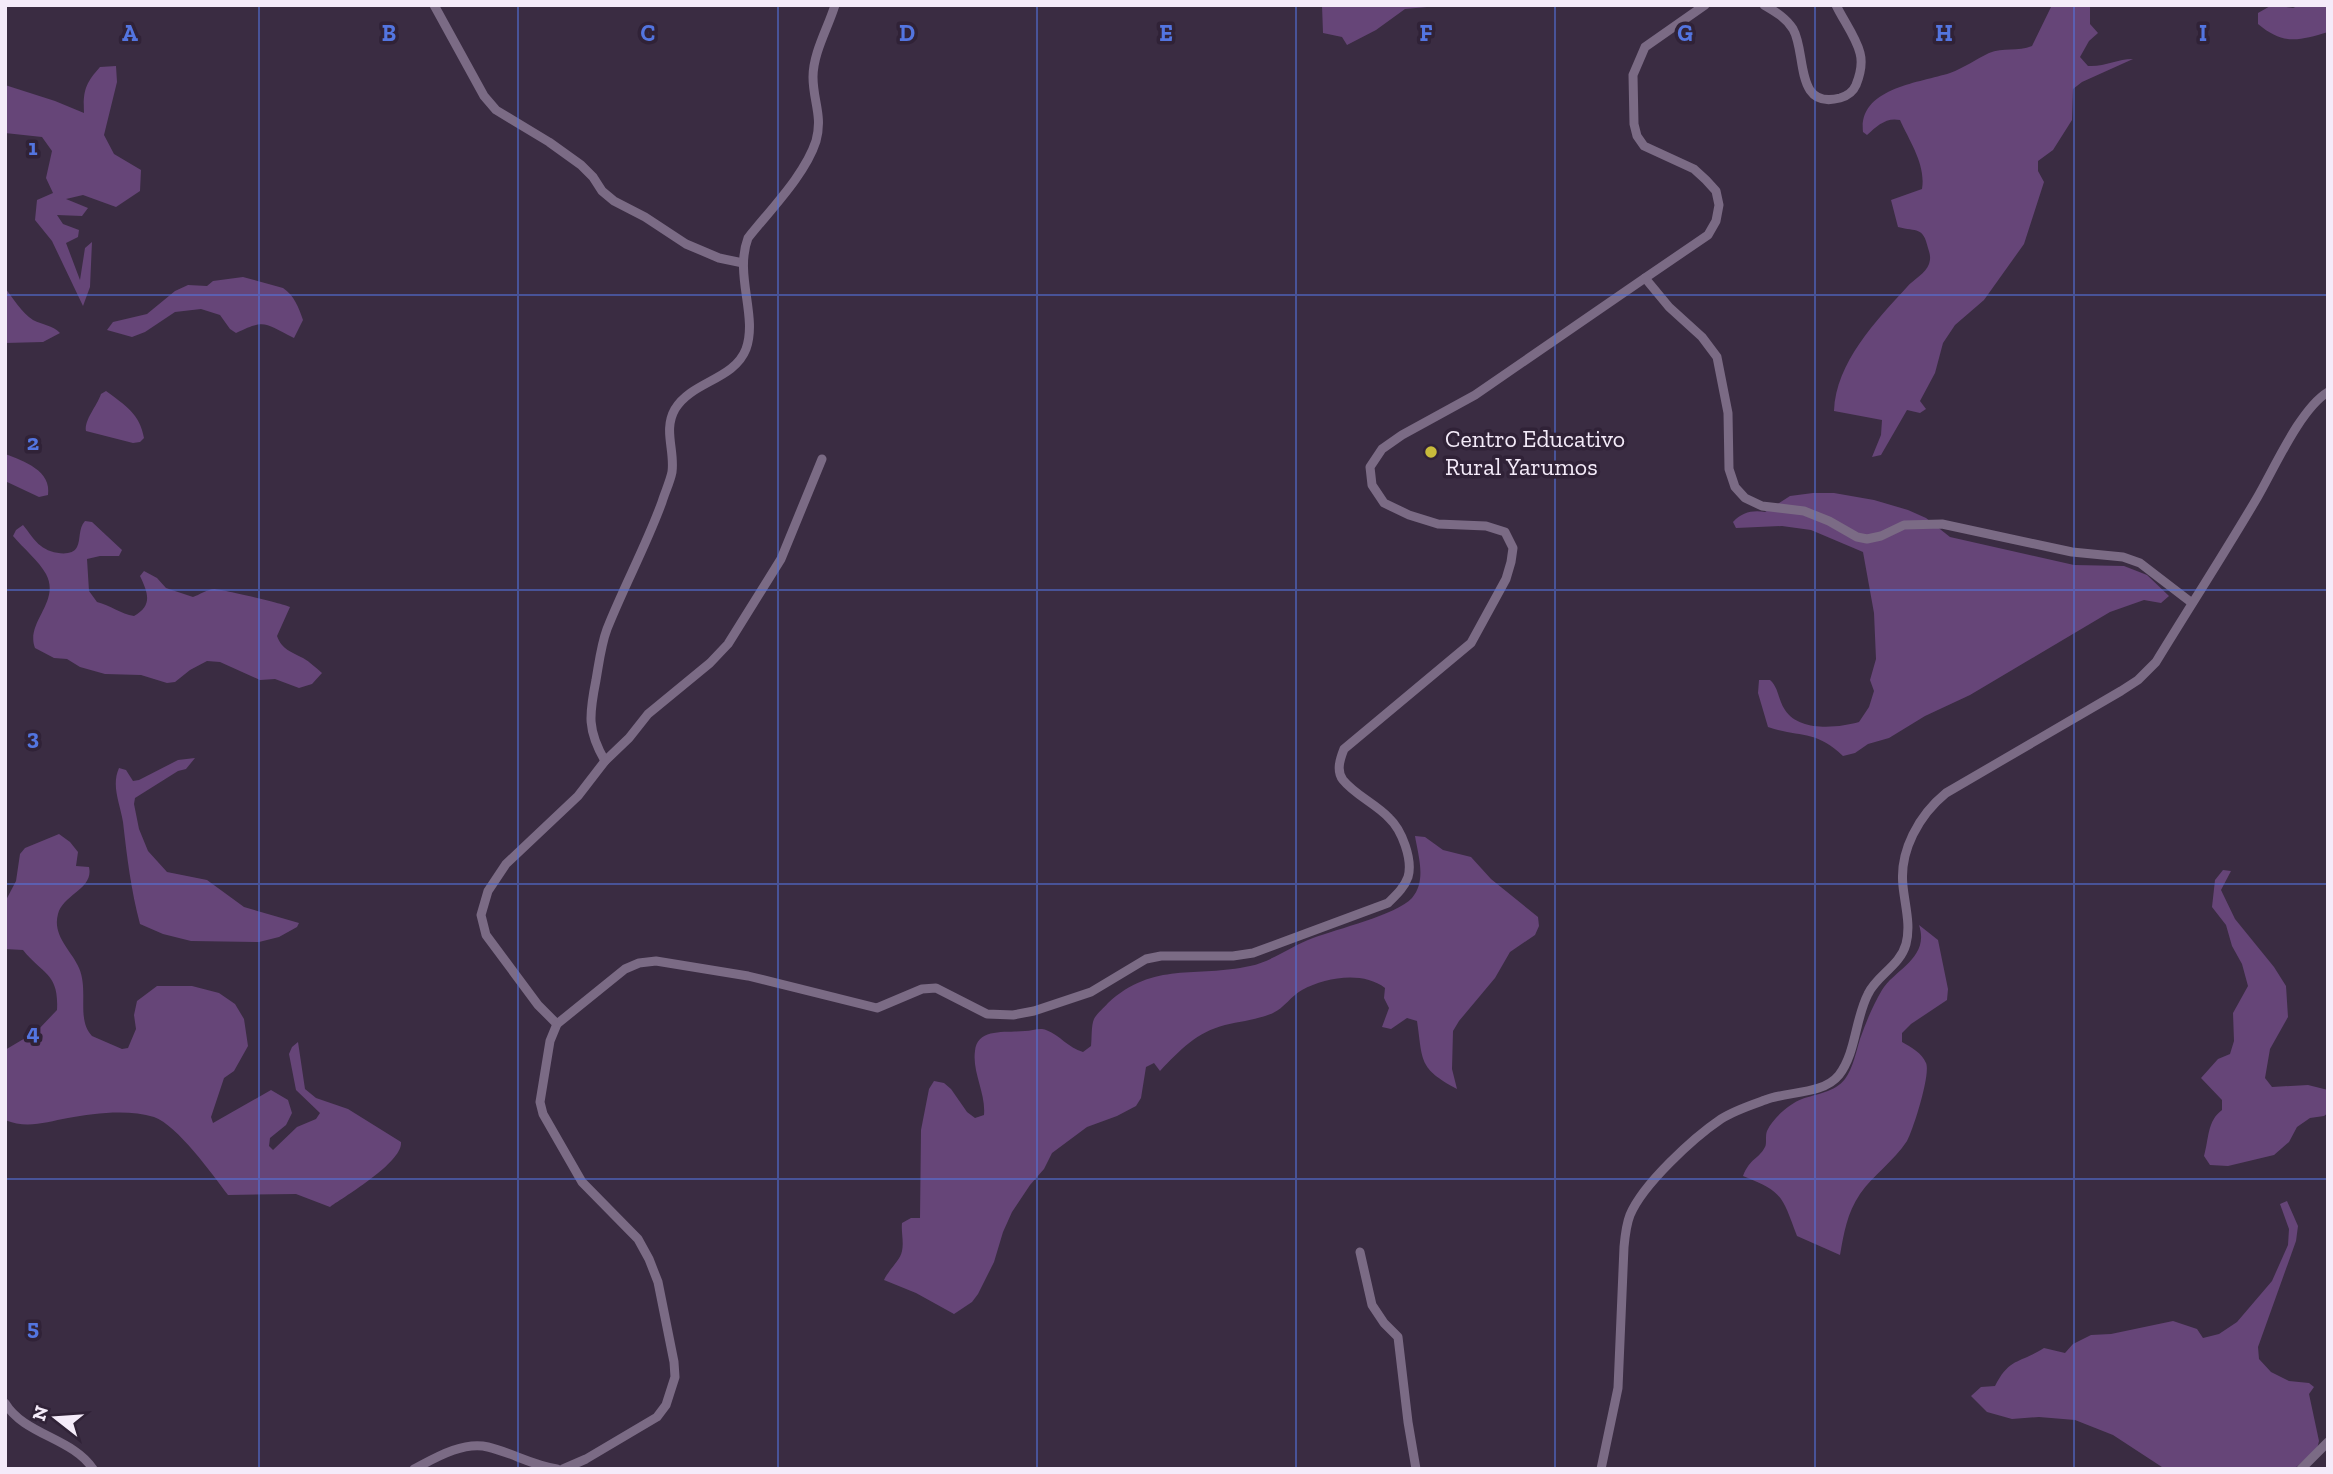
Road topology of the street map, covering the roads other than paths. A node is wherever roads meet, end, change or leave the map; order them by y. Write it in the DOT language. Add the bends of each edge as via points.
graph roads {
  1 [pos="435,5"];
  2 [pos="835,5"];
  3 [pos="1705,5"];
  4 [pos="1765,5"];
  5 [pos="1836,5"];
  6 [pos="743,263"];
  7 [pos="1645,278"];
  8 [pos="2328,392"];
  9 [pos="822,459"];
  10 [pos="2192,603"];
  11 [pos="605,761"];
  12 [pos="557,1024"];
  13 [pos="1360,1252"];
  14 [pos="5,1404"];
  15 [pos="2328,1441"];
  16 [pos="93,1469"];
  17 [pos="414,1469"];
  18 [pos="557,1469"];
  19 [pos="563,1469"];
  20 [pos="1416,1469"];
  21 [pos="1601,1469"];
  22 [pos="2301,1469"];
  1 -- 6 [label="street" via="496,110 581,165 608,197 686,244"];
  2 -- 6 [label="street" via="814,67 819,119 813,147 748,239"];
  3 -- 7 [label="street" via="1645,47 1633,75 1634,124 1644,146 1694,169 1716,191 1716,220 1708,235"];
  4 -- 5 [label="street" via="1794,32 1812,93 1832,99 1854,90 1861,66 1860,52"];
  6 -- 11 [label="street" via="745,352 731,369 688,394 673,414 669,428 672,472 606,633 590,716 594,740"];
  7 -- 10 [label="street" via="1717,357 1728,413 1729,469 1745,498 1762,506 1804,511 1867,539 1904,525 1942,524 2072,552 2123,557 2140,563"];
  7 -- 12 [label="street" via="1475,395 1392,442 1370,467 1372,485 1384,503 1438,524 1486,526 1504,532 1513,548 1506,579 1471,643 1359,735 1341,756 1342,779 1392,819 1409,862 1402,890 1388,903 1253,953 1146,959 1091,992 1034,1011 987,1014 936,988 922,989 877,1008 867,1007 748,976 656,961 625,970"];
  8 -- 10 [label="street" via="2312,406"];
  9 -- 11 [label="street" via="781,559 737,632 710,663 648,714"];
  10 -- 21 [label="street" via="2156,662 2138,680 1933,804 1905,855 1905,947 1868,993 1839,1074 1821,1087 1766,1099 1723,1118 1681,1152 1637,1203 1624,1247 1618,1388"];
  11 -- 12 [label="street" via="578,796 506,864 482,909 486,935"];
  12 -- 19 [label="street" via="541,1090 543,1114 582,1182 638,1238 649,1259 658,1282 675,1377 657,1418"];
  13 -- 20 [label="street" via="1371,1306 1398,1337"];
  14 -- 16 [label="street"];
  15 -- 22 [label="street"];
  17 -- 18 [label="street" via="443,1454 486,1447"];
}
